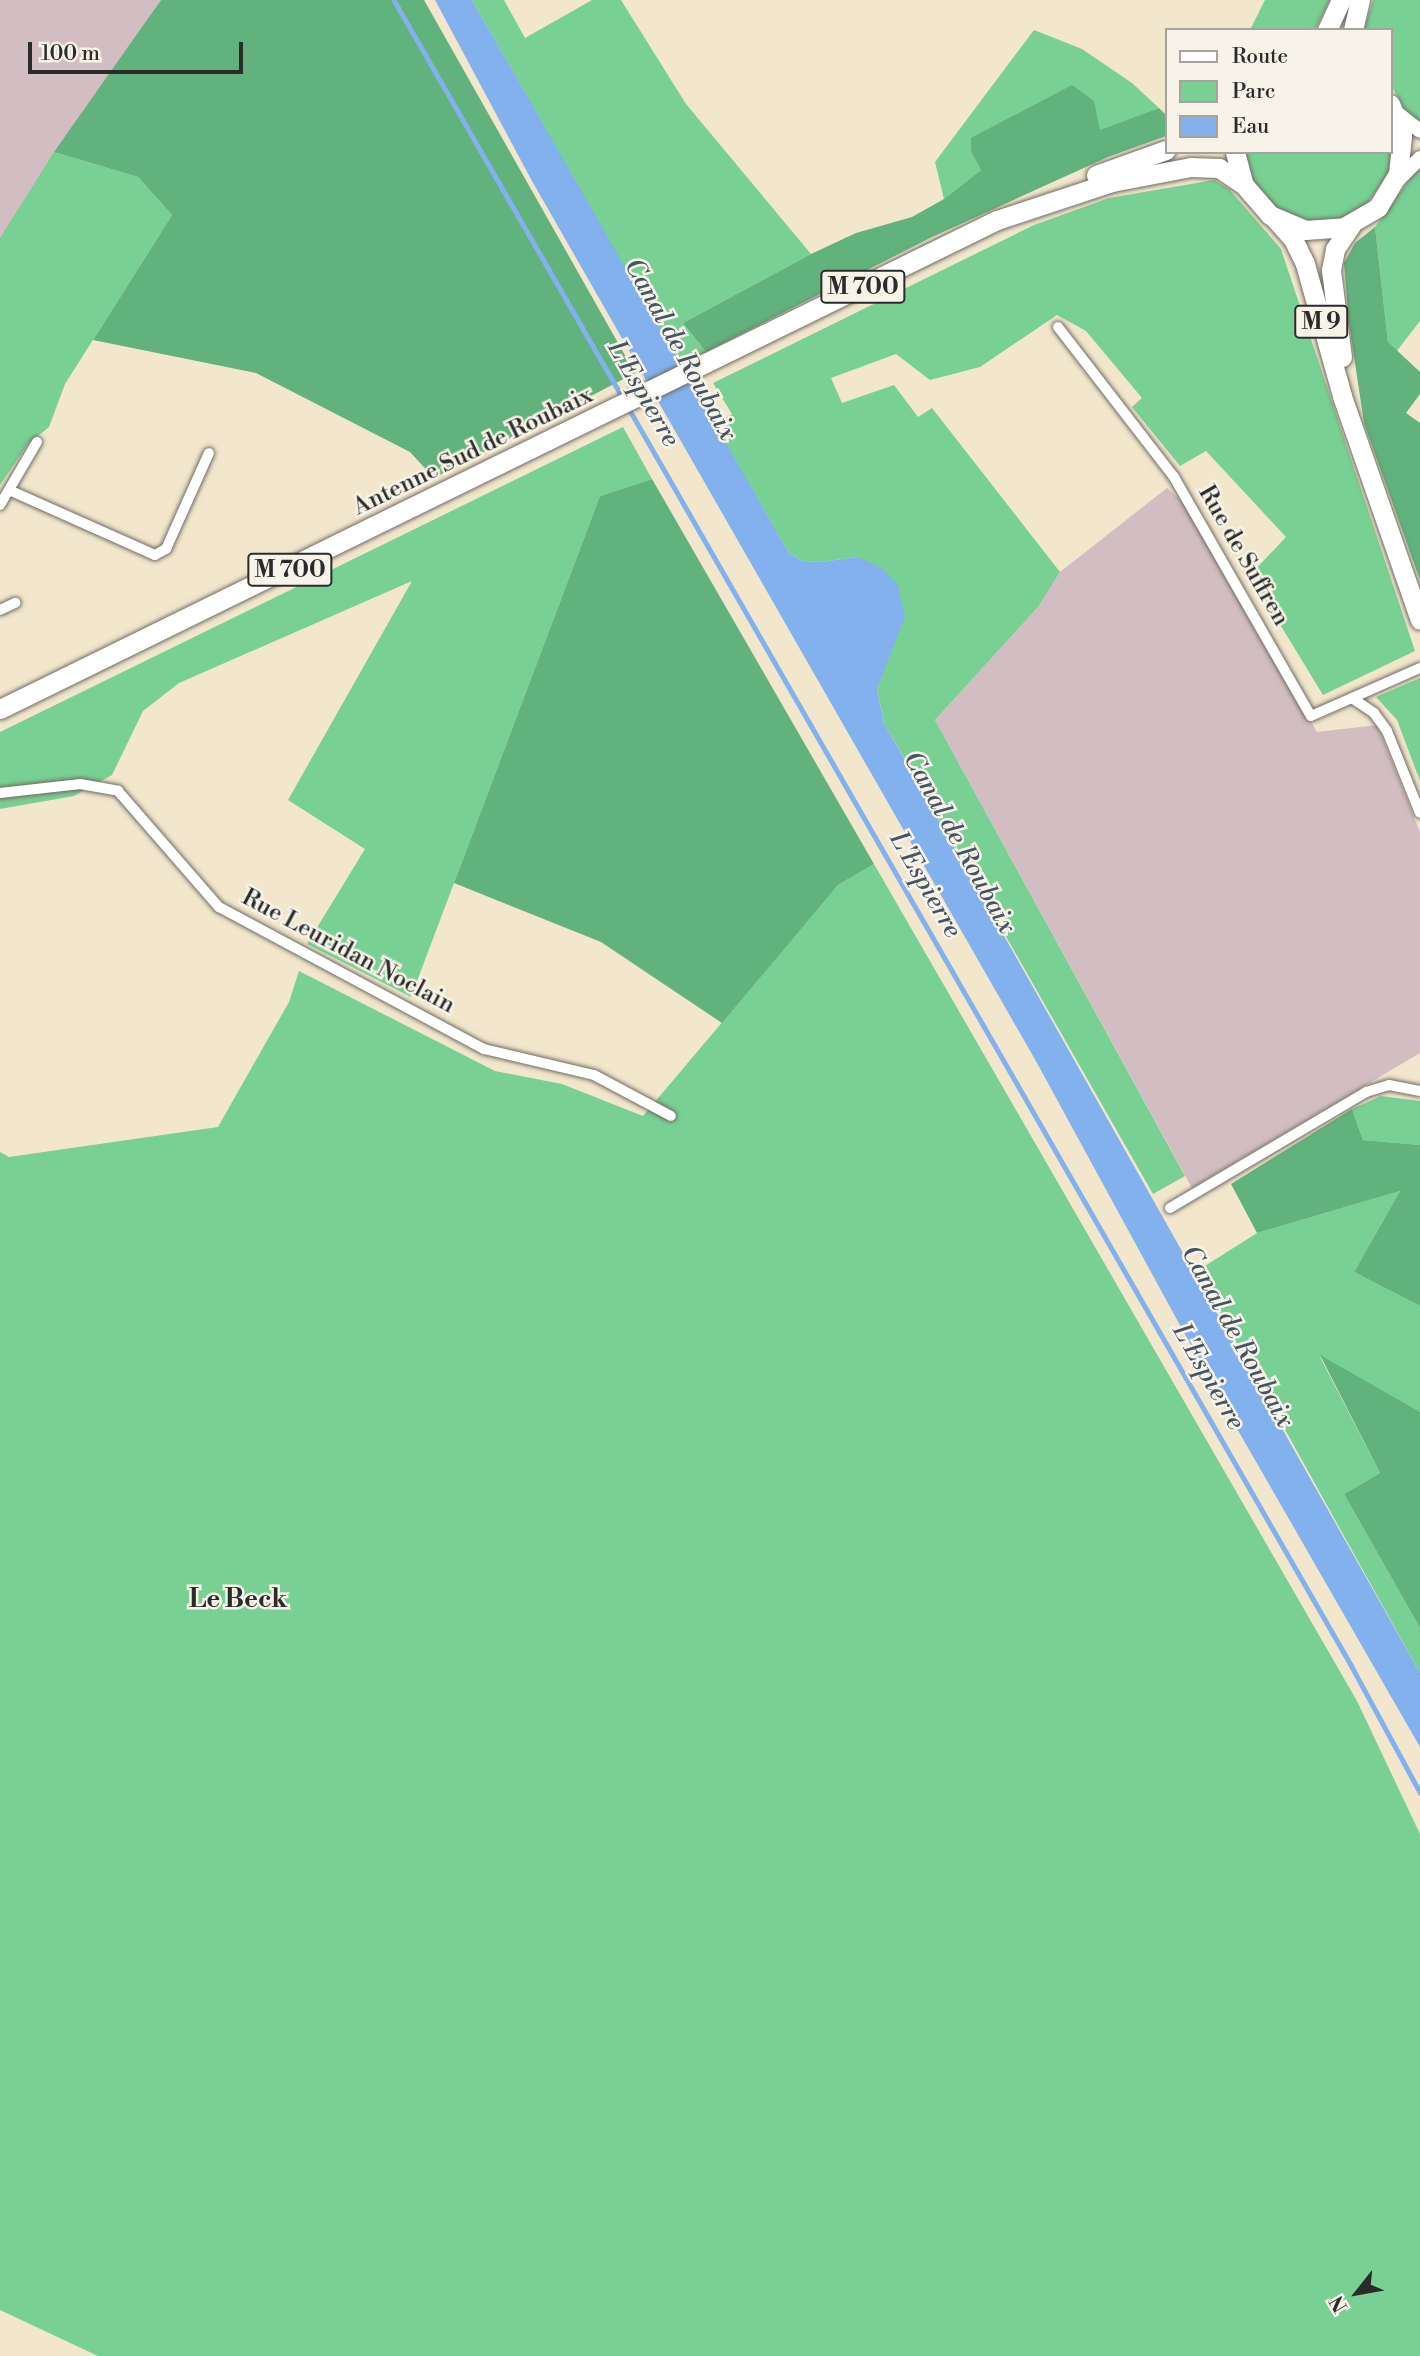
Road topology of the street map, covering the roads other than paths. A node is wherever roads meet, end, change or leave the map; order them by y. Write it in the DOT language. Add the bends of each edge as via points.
graph roads {
  1 [pos="1341,0"];
  2 [pos="1360,0"];
  3 [pos="1328,28"];
  4 [pos="1353,28"];
  5 [pos="1392,107"];
  6 [pos="1420,131"];
  7 [pos="1164,151"];
  8 [pos="1236,154"];
  9 [pos="1420,158"];
  10 [pos="1244,185"];
  11 [pos="1393,186"];
  12 [pos="1275,219"];
  13 [pos="997,220"];
  14 [pos="1351,225"];
  15 [pos="1058,327"];
  16 [pos="1354,431"];
  17 [pos="37,442"];
  18 [pos="209,453"];
  19 [pos="9,490"];
  20 [pos="0,505"];
  21 [pos="15,603"];
  22 [pos="0,610"];
  23 [pos="1420,620"];
  24 [pos="1420,668"];
  25 [pos="1352,698"];
  26 [pos="0,709"];
  27 [pos="0,793"];
  28 [pos="1420,813"];
  29 [pos="1420,1091"];
  30 [pos="671,1116"];
  31 [pos="1170,1208"];
  1 -- 3 [label="highway"];
  2 -- 4 [label="highway"];
  5 -- 6 [label="street"];
  5 -- 11 [label="highway" via="1402,148"];
  7 -- 13 [label="highway, M 700" via="1050,193"];
  8 -- 10 [label="highway"];
  9 -- 11 [label="street"];
  10 -- 12 [label="highway"];
  10 -- 13 [label="highway, Antenne Sud de Roubaix / M 700" via="1219,168 1191,167 1111,182"];
  11 -- 14 [label="highway" via="1378,207"];
  12 -- 14 [label="highway" via="1313,231"];
  12 -- 16 [label="highway, M 9" via="1301,254"];
  13 -- 26 [label="highway, Antenne Sud de Roubaix / M 700"];
  14 -- 16 [label="highway, M 9" via="1335,249 1331,283"];
  15 -- 25 [label="street, Rue de Suffren" via="1174,477 1311,716"];
  16 -- 23 [label="highway, M 9"];
  17 -- 19 [label="street"];
  18 -- 19 [label="street" via="166,549 156,555"];
  19 -- 20 [label="street"];
  21 -- 22 [label="street"];
  24 -- 25 [label="street, Rue de Suffren"];
  25 -- 28 [label="street" via="1374,713 1387,731"];
  27 -- 30 [label="street, Rue Leuridan Noclain" via="79,784 117,791 219,907 484,1049 594,1075"];
  29 -- 31 [label="street" via="1389,1085 1366,1092"];
}
